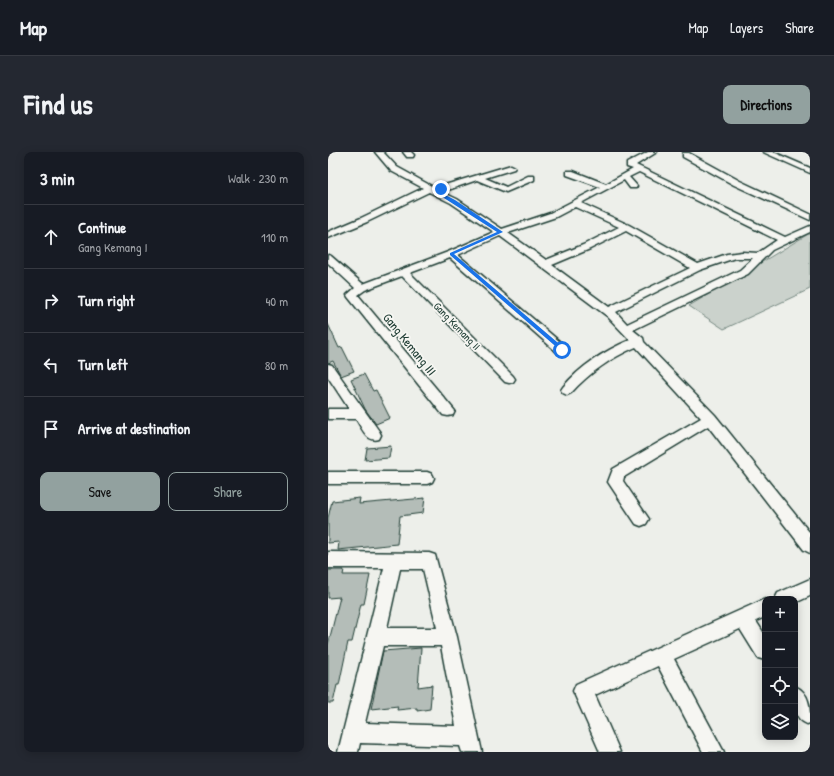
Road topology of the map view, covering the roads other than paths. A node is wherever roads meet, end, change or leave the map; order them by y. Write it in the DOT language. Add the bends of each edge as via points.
graph roads {
  1 [pos="379,152"];
  2 [pos="653,152"];
  3 [pos="767,152"];
  4 [pos="686,154"];
  5 [pos="510,167"];
  6 [pos="639,169"];
  7 [pos="810,171"];
  8 [pos="570,173"];
  9 [pos="477,177"];
  10 [pos="625,177"];
  11 [pos="531,178"];
  12 [pos="606,186"];
  13 [pos="633,186"];
  14 [pos="433,189"];
  15 [pos="574,203"];
  16 [pos="810,217"];
  17 [pos="626,227"];
  18 [pos="810,229"];
  19 [pos="501,232"];
  20 [pos="328,235"];
  21 [pos="784,240"];
  22 [pos="451,254"];
  23 [pos="760,256"];
  24 [pos="328,258"];
  25 [pos="545,264"];
  26 [pos="697,268"];
  27 [pos="405,272"];
  28 [pos="356,292"];
  29 [pos="608,312"];
  30 [pos="626,328"];
  31 [pos="639,341"];
  32 [pos="562,350"];
  33 [pos="328,368"];
  34 [pos="509,379"];
  35 [pos="567,390"];
  36 [pos="448,411"];
  37 [pos="328,414"];
  38 [pos="360,414"];
  39 [pos="710,419"];
  40 [pos="374,435"];
  41 [pos="328,478"];
  42 [pos="427,478"];
  43 [pos="641,519"];
  44 [pos="810,545"];
  45 [pos="328,560"];
  46 [pos="394,560"];
  47 [pos="810,587"];
  48 [pos="790,596"];
  49 [pos="762,609"];
  50 [pos="743,618"];
  51 [pos="376,637"];
  52 [pos="448,637"];
  53 [pos="762,646"];
  54 [pos="662,655"];
  55 [pos="798,700"];
  56 [pos="807,714"];
  57 [pos="351,743"];
  58 [pos="470,744"];
  59 [pos="610,752"];
  60 [pos="714,752"];
  1 -- 14 [label="street" via="394,169"];
  2 -- 6 [label="street" via="630,164"];
  3 -- 7 [label="street"];
  4 -- 16 [label="street" via="737,183"];
  5 -- 9 [label="street"];
  6 -- 10 [label="street"];
  6 -- 21 [label="street"];
  8 -- 12 [label="street"];
  9 -- 11 [label="street" via="506,190"];
  9 -- 14 [label="street"];
  10 -- 12 [label="street"];
  10 -- 13 [label="street"];
  12 -- 15 [label="street"];
  14 -- 19 [label="street"];
  14 -- 20 [label="street"];
  15 -- 17 [label="street"];
  15 -- 19 [label="street" via="553,215"];
  17 -- 25 [label="street" via="588,247"];
  17 -- 26 [label="street"];
  18 -- 21 [label="street"];
  19 -- 22 [label="street"];
  19 -- 25 [label="street"];
  21 -- 23 [label="street"];
  22 -- 27 [label="street"];
  22 -- 32 [label="street"];
  23 -- 26 [label="street" via="735,254"];
  23 -- 30 [label="street" via="744,272"];
  24 -- 28 [label="street, Gang Kemang III"];
  25 -- 29 [label="street"];
  26 -- 29 [label="street"];
  27 -- 28 [label="street"];
  27 -- 34 [label="street, Gang Kemang II"];
  28 -- 36 [label="street, Gang Kemang III"];
  29 -- 30 [label="street"];
  30 -- 31 [label="street"];
  31 -- 35 [label="street" via="593,366 577,377"];
  31 -- 39 [label="street"];
  33 -- 38 [label="street"];
  37 -- 38 [label="street"];
  38 -- 40 [label="street"];
  39 -- 43 [label="street" via="618,473 615,482"];
  39 -- 44 [label="street"];
  41 -- 42 [label="street"];
  45 -- 46 [label="street"];
  46 -- 51 [label="street"];
  46 -- 52 [label="street" via="429,561"];
  47 -- 48 [label="street"];
  49 -- 50 [label="street"];
  50 -- 53 [label="street"];
  50 -- 54 [label="street"];
  51 -- 52 [label="street"];
  51 -- 57 [label="street"];
  52 -- 58 [label="street"];
  54 -- 59 [label="street" via="583,691"];
  54 -- 60 [label="street"];
  55 -- 56 [label="street"];
  57 -- 58 [label="street"];
}
